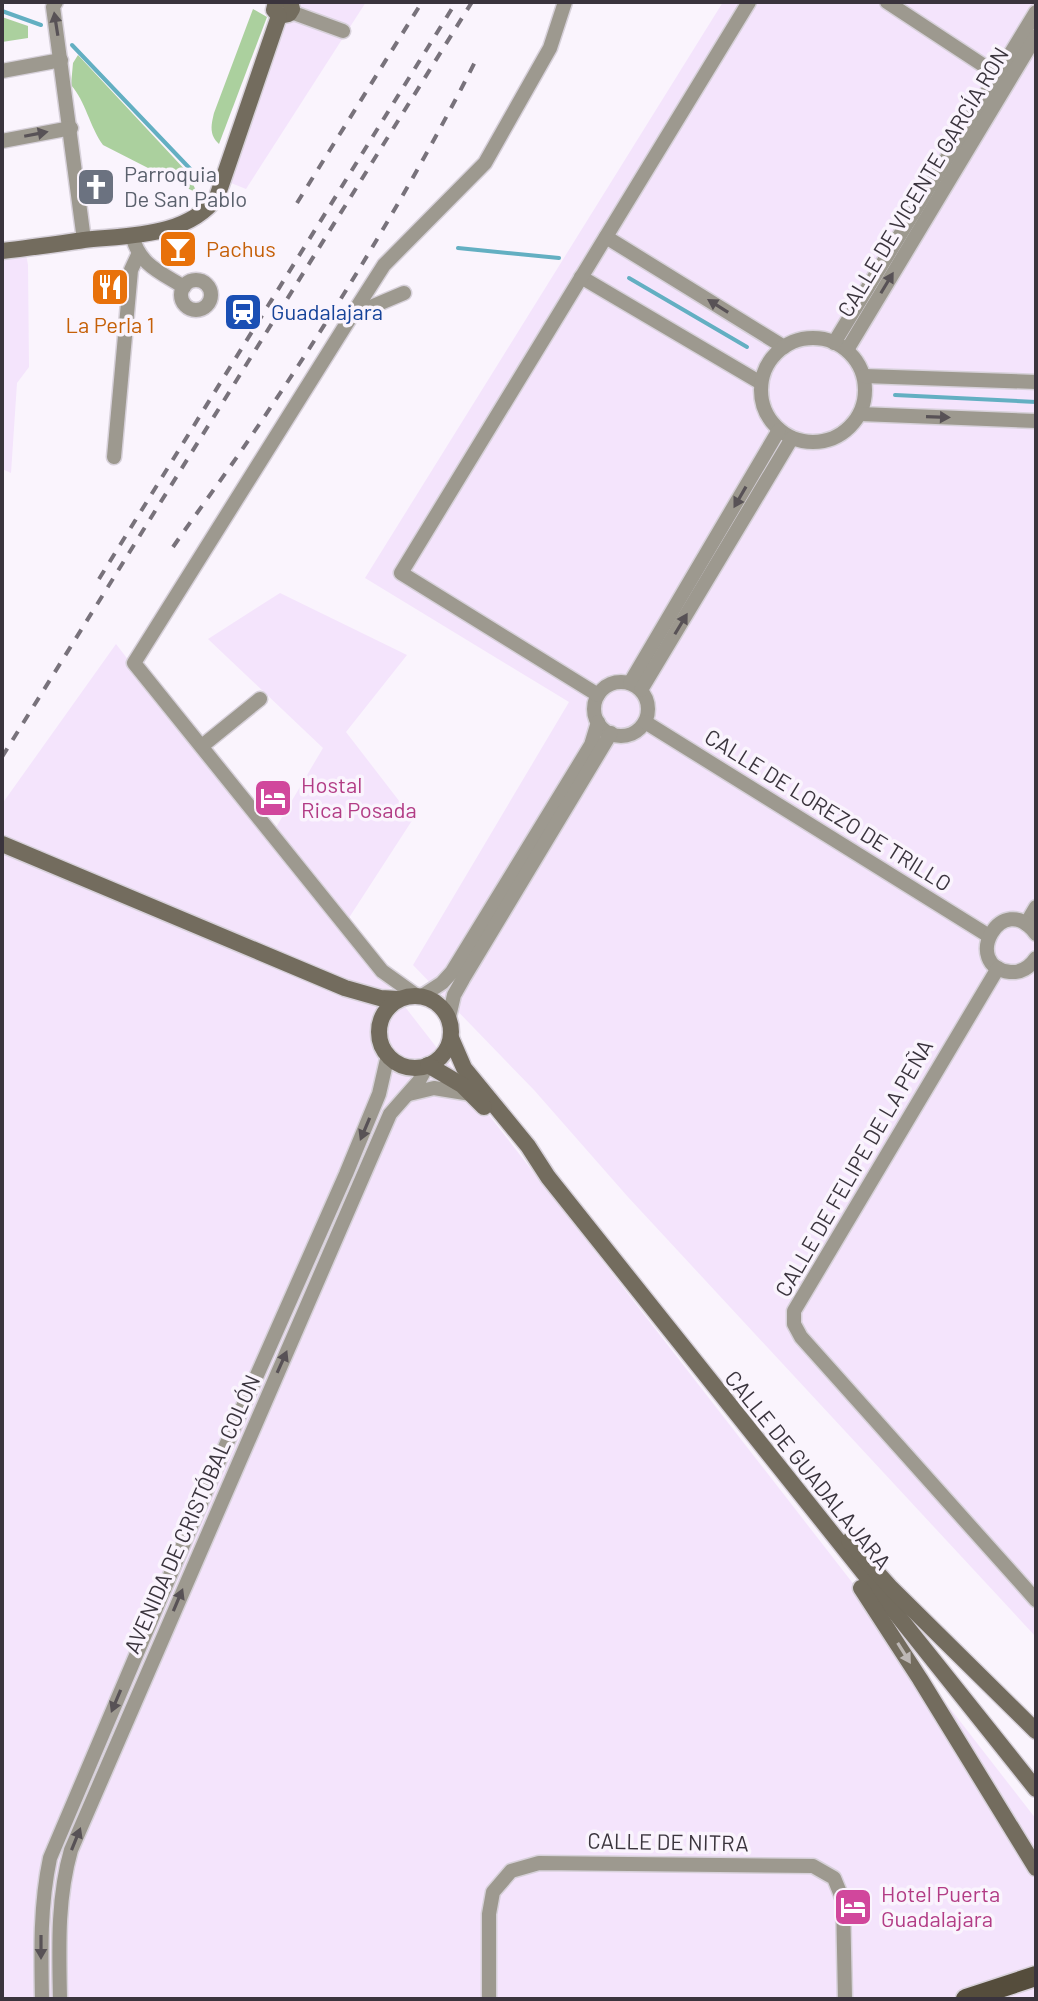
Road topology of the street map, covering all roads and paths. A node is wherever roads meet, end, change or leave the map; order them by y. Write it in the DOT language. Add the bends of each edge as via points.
graph roads {
  1 [pos="56,2"];
  2 [pos="565,2"];
  3 [pos="749,2"];
  4 [pos="887,2"];
  5 [pos="280,6"];
  6 [pos="1036,12"];
  7 [pos="343,31"];
  8 [pos="1036,36"];
  9 [pos="61,60"];
  10 [pos="2,71"];
  11 [pos="998,75"];
  12 [pos="71,128"];
  13 [pos="2,141"];
  14 [pos="132,235"];
  15 [pos="606,237"];
  16 [pos="84,240"];
  17 [pos="2,251"];
  18 [pos="138,255"];
  19 [pos="581,277"];
  20 [pos="184,287"];
  21 [pos="404,293"];
  22 [pos="352,315"];
  23 [pos="841,346"];
  24 [pos="784,347"];
  25 [pos="864,376"];
  26 [pos="1036,382"];
  27 [pos="761,383"];
  28 [pos="860,414"];
  29 [pos="1036,421"];
  30 [pos="786,434"];
  31 [pos="114,457"];
  32 [pos="636,687"];
  33 [pos="598,695"];
  34 [pos="260,699"];
  35 [pos="598,722"];
  36 [pos="645,722"];
  37 [pos="611,733"];
  38 [pos="202,746"];
  39 [pos="2,844"];
  40 [pos="1036,907"];
  41 [pos="1031,929"];
  42 [pos="989,936"];
  43 [pos="1036,959"];
  44 [pos="998,968"];
  45 [pos="382,971"];
  46 [pos="345,988"];
  47 [pos="419,996"];
  48 [pos="395,1000"];
  49 [pos="449,1017"];
  50 [pos="381,1021"];
  51 [pos="451,1038"];
  52 [pos="388,1055"];
  53 [pos="428,1065"];
  54 [pos="471,1094"];
  55 [pos="405,1096"];
  56 [pos="548,1177"];
  57 [pos="706,1377"];
  58 [pos="779,1469"];
  59 [pos="1036,1600"];
  60 [pos="1036,1731"];
  61 [pos="1036,1789"];
  62 [pos="1036,1868"];
  63 [pos="1036,1976"];
  64 [pos="42,1999"];
  65 [pos="60,1999"];
  66 [pos="489,1999"];
  67 [pos="845,1999"];
  68 [pos="966,1999"];
  9 -- 1 [label="street, one-way"];
  2 -- 22 [label="street" via="550,48 485,163 384,265"];
  3 -- 15 [label="street"];
  4 -- 11 [label="street"];
  5 -- 7 [label="street"];
  5 -- 14 [label="main road" via="217,197 185,223"];
  6 -- 11 [label="street"];
  23 -- 8 [label="street, CALLE DE VICENTE GARCÍA RON, one-way"];
  9 -- 10 [label="street"];
  9 -- 12 [label="street"];
  11 -- 23 [label="street"];
  13 -- 12 [label="street, one-way"];
  12 -- 16 [label="street"];
  14 -- 16 [label="main road"];
  14 -- 18 [label="street"];
  15 -- 19 [label="street"];
  24 -- 15 [label="street, one-way"];
  16 -- 17 [label="main road"];
  18 -- 20 [label="street"];
  18 -- 31 [label="street" via="131,270"];
  19 -- 27 [label="street"];
  19 -- 33 [label="street" via="401,573"];
  21 -- 22 [label="street"];
  22 -- 38 [label="street" via="134,663"];
  23 -- 24 [label="street" via="808,338"];
  23 -- 25 [label="street" via="854,356"];
  24 -- 27 [label="street" via="766,366"];
  25 -- 26 [label="street"];
  25 -- 28 [label="street"];
  27 -- 30 [label="street" via="766,413"];
  28 -- 29 [label="street, one-way"];
  28 -- 30 [label="street" via="834,439 818,443"];
  30 -- 32 [label="street"];
  32 -- 33 [label="street" via="616,683"];
  32 -- 36 [label="street" via="648,706"];
  33 -- 35 [label="street"];
  34 -- 38 [label="street"];
  35 -- 37 [label="street"];
  35 -- 47 [label="street" via="591,745 452,972"];
  36 -- 37 [label="street" via="626,735"];
  36 -- 42 [label="street, CALLE DE LOREZO DE TRILLO"];
  37 -- 49 [label="street" via="463,979"];
  38 -- 45 [label="street"];
  39 -- 46 [label="main road"];
  40 -- 41 [label="street"];
  41 -- 42 [label="street" via="1006,921"];
  42 -- 44 [label="street" via="988,955"];
  43 -- 44 [label="street" via="1023,971"];
  44 -- 59 [label="street, CALLE DE FELIPE DE LA PEÑA" via="794,1311 794,1324"];
  45 -- 47 [label="street"];
  45 -- 48 [label="street"];
  46 -- 48 [label="main road"];
  46 -- 50 [label="main road"];
  47 -- 48 [label="main road"];
  47 -- 49 [label="main road" via="439,1005"];
  48 -- 50 [label="main road"];
  49 -- 51 [label="main road"];
  50 -- 52 [label="main road" via="380,1040"];
  51 -- 53 [label="main road" via="442,1056"];
  51 -- 56 [label="main road, CALLE DE GUADALAJARA" via="464,1068"];
  52 -- 53 [label="main road" via="406,1066"];
  52 -- 64 [label="street, AVENIDA DE CRISTÓBAL COLÓN, one-way" via="379,1094 351,1161 50,1858 41,1923"];
  53 -- 54 [label="main road, CALLE DE GUADALAJARA"];
  53 -- 55 [label="street, AVENIDA DE CRISTÓBAL COLÓN"];
  54 -- 55 [label="street" via="434,1088"];
  54 -- 56 [label="main road, CALLE DE GUADALAJARA"];
  65 -- 55 [label="street, AVENIDA DE CRISTÓBAL COLÓN, one-way" via="59,1912 71,1850 390,1114"];
  56 -- 57 [label="main road, CALLE DE GUADALAJARA"];
  57 -- 58 [label="main road, CALLE DE GUADALAJARA"];
  57 -- 62 [label="main road, one-way" via="731,1421 873,1604"];
  58 -- 60 [label="main road"];
  58 -- 61 [label="main road, CALLE DE GUADALAJARA"];
  63 -- 68 [label="main road"];
  66 -- 67 [label="street, CALLE DE NITRA" via="493,1892 511,1871 539,1863 813,1866 834,1878 843,1900"];
}
